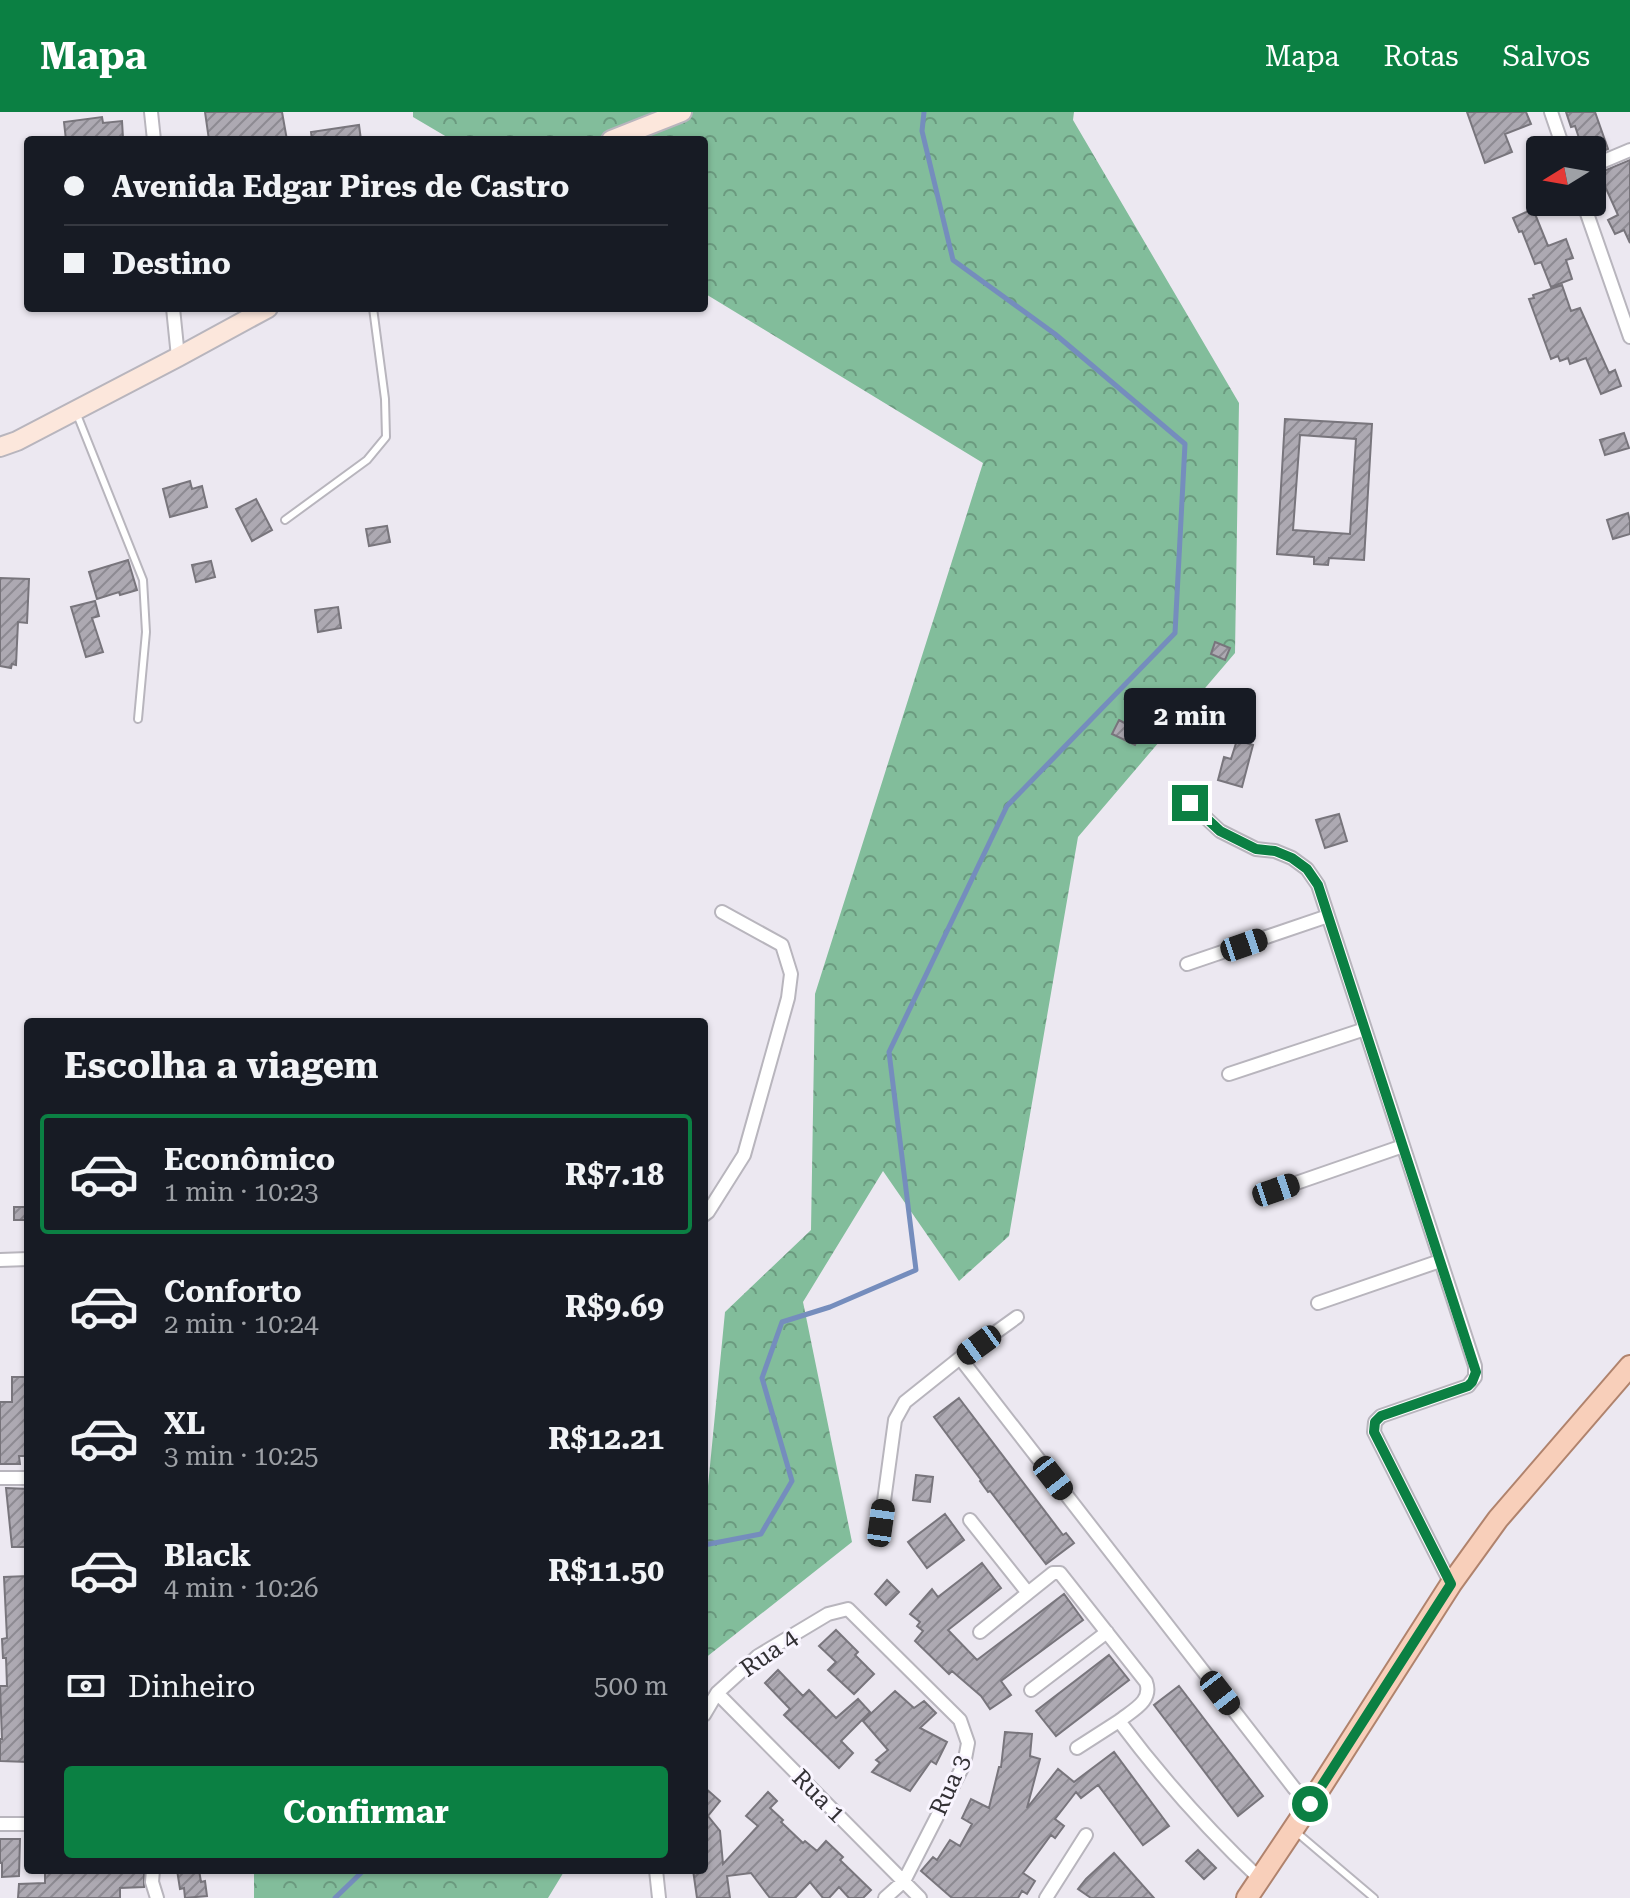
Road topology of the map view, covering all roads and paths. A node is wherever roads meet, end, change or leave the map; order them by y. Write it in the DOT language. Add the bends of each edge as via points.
graph roads {
  1 [pos="151,112"];
  2 [pos="682,112"];
  3 [pos="1551,112"];
  4 [pos="154,136"];
  5 [pos="621,136"];
  6 [pos="1559,136"];
  7 [pos="1630,150"];
  8 [pos="1606,160"];
  9 [pos="1588,216"];
  10 [pos="173,312"];
  11 [pos="261,312"];
  12 [pos="374,312"];
  13 [pos="1630,337"];
  14 [pos="178,357"];
  15 [pos="76,411"];
  16 [pos="0,447"];
  17 [pos="285,520"];
  18 [pos="138,719"];
  19 [pos="1190,803"];
  20 [pos="722,912"];
  21 [pos="1328,916"];
  22 [pos="1187,964"];
  23 [pos="1365,1029"];
  24 [pos="1229,1074"];
  25 [pos="1403,1146"];
  26 [pos="1276,1190"];
  27 [pos="708,1209"];
  28 [pos="24,1259"];
  29 [pos="0,1260"];
  30 [pos="1440,1261"];
  31 [pos="1318,1303"];
  32 [pos="1017,1317"];
  33 [pos="960,1358"];
  34 [pos="1630,1366"];
  35 [pos="0,1478"];
  36 [pos="24,1478"];
  37 [pos="970,1520"];
  38 [pos="881,1523"];
  39 [pos="1451,1584"];
  40 [pos="1028,1593"];
  41 [pos="848,1609"];
  42 [pos="980,1632"];
  43 [pos="1107,1632"];
  44 [pos="1031,1690"];
  45 [pos="717,1693"];
  46 [pos="708,1708"];
  47 [pos="1119,1721"];
  48 [pos="1077,1748"];
  49 [pos="1310,1804"];
  50 [pos="0,1824"];
  51 [pos="24,1824"];
  52 [pos="1293,1829"];
  53 [pos="1086,1835"];
  54 [pos="153,1874"];
  55 [pos="656,1874"];
  56 [pos="1259,1878"];
  57 [pos="904,1881"];
  58 [pos="157,1898"];
  59 [pos="659,1898"];
  60 [pos="885,1898"];
  61 [pos="920,1898"];
  62 [pos="1046,1898"];
  63 [pos="1247,1898"];
  64 [pos="1374,1898"];
  1 -- 4 [label="street"];
  2 -- 5 [label="street"];
  3 -- 6 [label="street"];
  7 -- 8 [label="street"];
  9 -- 13 [label="street"];
  10 -- 14 [label="street"];
  11 -- 14 [label="street"];
  12 -- 17 [label="lane" via="386,437 367,460"];
  14 -- 15 [label="street"];
  15 -- 16 [label="street"];
  15 -- 18 [label="lane" via="143,580 146,632"];
  19 -- 21 [label="street" via="1220,831 1256,849 1292,858 1307,869"];
  20 -- 27 [label="street" via="782,945 791,974 744,1155"];
  21 -- 22 [label="street"];
  21 -- 23 [label="street"];
  23 -- 24 [label="street"];
  23 -- 25 [label="street"];
  25 -- 26 [label="street"];
  25 -- 30 [label="street"];
  28 -- 29 [label="street"];
  30 -- 31 [label="street"];
  30 -- 39 [label="street" via="1475,1377 1468,1386 1381,1416 1374,1432"];
  32 -- 33 [label="street"];
  33 -- 38 [label="street" via="905,1402 895,1420"];
  33 -- 49 [label="street"];
  34 -- 39 [label="main road" via="1498,1519"];
  35 -- 36 [label="street"];
  37 -- 40 [label="street"];
  39 -- 49 [label="main road"];
  40 -- 42 [label="street"];
  40 -- 43 [label="street" via="1060,1573"];
  41 -- 45 [label="street, Rua 4" via="828,1614 758,1656"];
  41 -- 57 [label="street, Rua 3" via="960,1720 968,1743 964,1764"];
  43 -- 44 [label="street"];
  43 -- 47 [label="street" via="1149,1690 1146,1699"];
  45 -- 46 [label="street, Rua 4"];
  45 -- 57 [label="street, Rua 1"];
  47 -- 48 [label="street"];
  47 -- 56 [label="street" via="1152,1765"];
  49 -- 52 [label="main road"];
  50 -- 51 [label="street"];
  52 -- 56 [label="main road"];
  52 -- 64 [label="lane"];
  53 -- 62 [label="street"];
  54 -- 58 [label="street"];
  55 -- 59 [label="street"];
  56 -- 63 [label="main road"];
  57 -- 60 [label="street, Rua 3"];
  57 -- 61 [label="street, Rua 1"];
}
